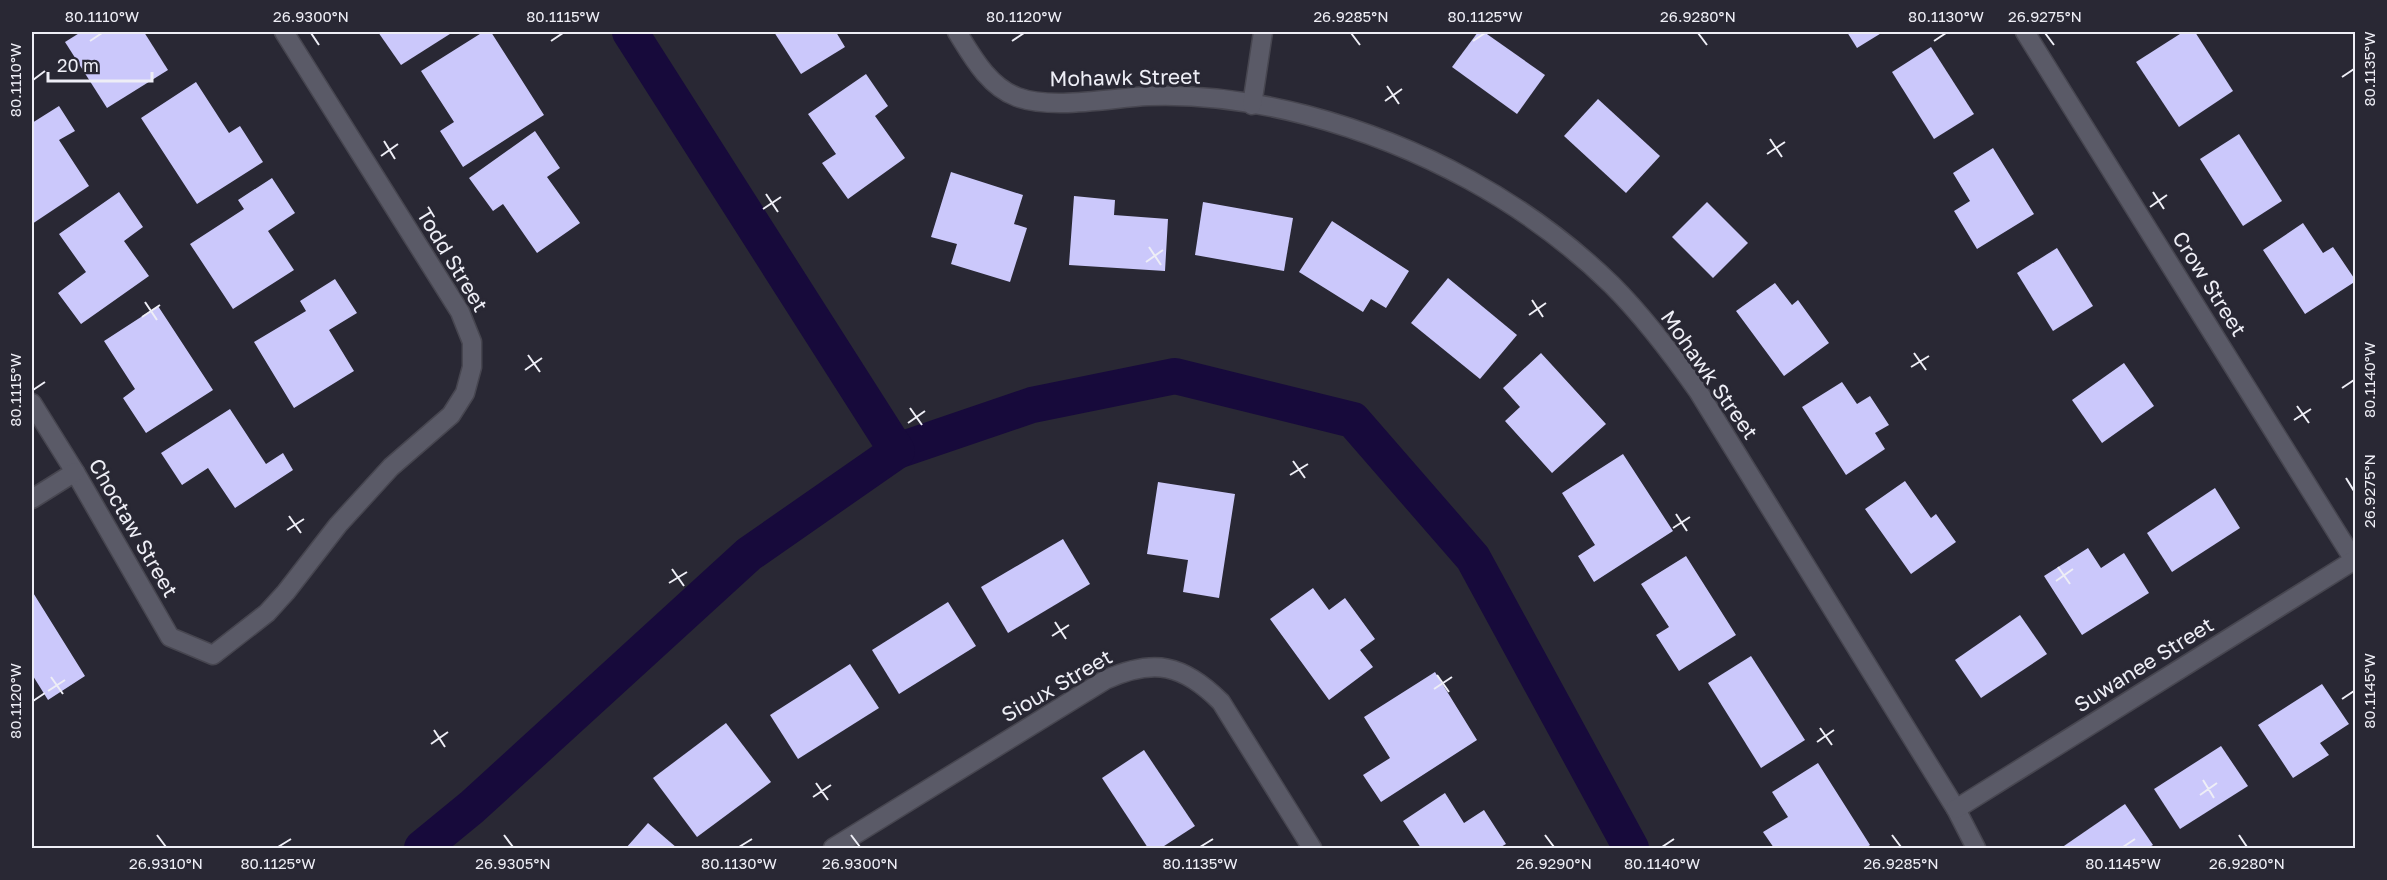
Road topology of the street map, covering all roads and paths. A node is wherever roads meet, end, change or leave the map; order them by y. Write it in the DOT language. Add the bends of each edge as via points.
graph roads {
  1 [pos="284,32"];
  2 [pos="957,32"];
  3 [pos="1263,32"];
  4 [pos="2025,32"];
  5 [pos="1252,105"];
  6 [pos="32,403"];
  7 [pos="75,472"];
  8 [pos="32,499"];
  9 [pos="2355,560"];
  10 [pos="213,655"];
  11 [pos="1956,808"];
  12 [pos="833,849"];
  13 [pos="1312,849"];
  14 [pos="1976,849"];
  1 -- 10 [label="street, Todd Street" via="460,312 472,342 472,367 465,393 451,415 391,467 267,613"];
  2 -- 5 [label="street, Mohawk Street" via="993,83 1016,97 1041,103 1151,96"];
  3 -- 5 [label="street"];
  4 -- 9 [label="street, Crow Street"];
  5 -- 11 [label="street, Mohawk Street" via="1304,114 1383,139 1457,172 1528,215 1612,285 1666,346 1698,391"];
  6 -- 7 [label="street, Choctaw Street"];
  7 -- 8 [label="street"];
  7 -- 10 [label="street, Choctaw Street" via="170,637"];
  9 -- 11 [label="street, Suwanee Street"];
  11 -- 14 [label="street, Mohawk Street"];
  12 -- 13 [label="street, Sioux Street" via="1105,680 1127,670 1152,666 1179,671 1202,683 1221,702"];
}
